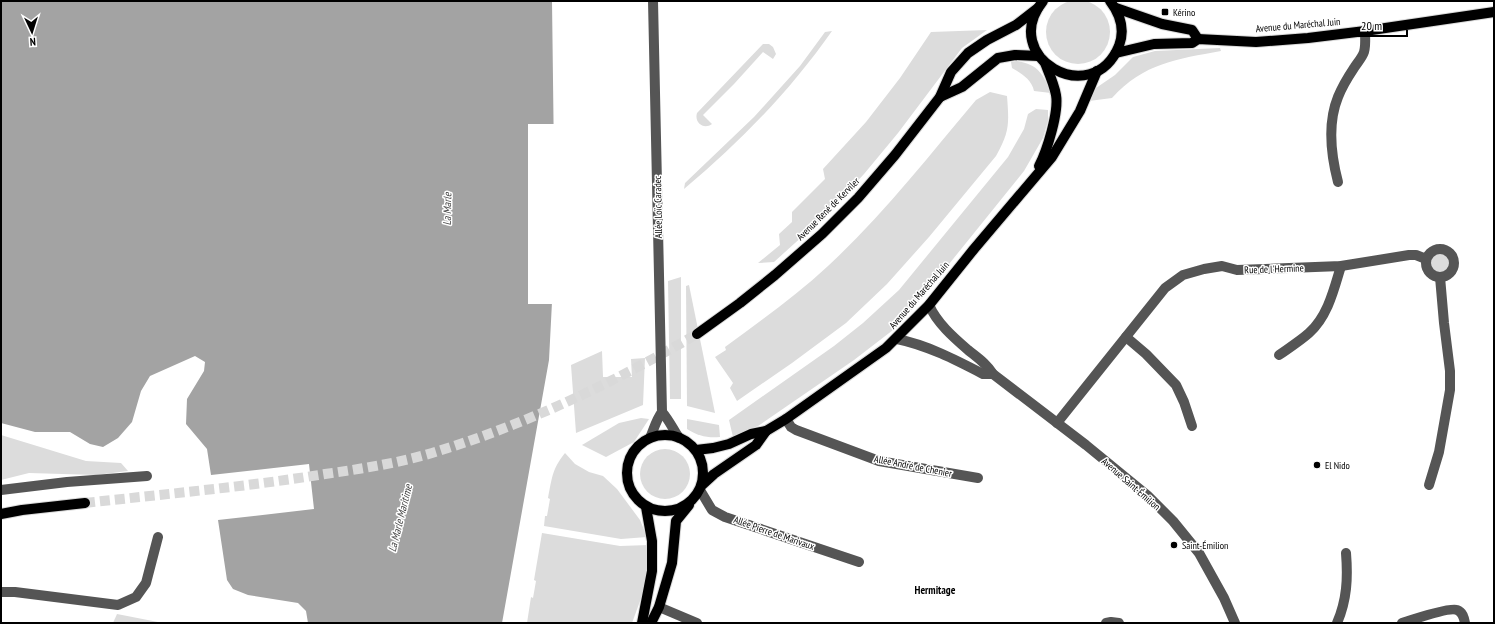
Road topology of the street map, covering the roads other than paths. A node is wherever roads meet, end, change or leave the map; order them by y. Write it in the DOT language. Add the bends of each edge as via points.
graph roads {
  1 [pos="653,1"];
  2 [pos="1041,4"];
  3 [pos="1113,4"];
  4 [pos="1494,12"];
  5 [pos="1365,31"];
  6 [pos="1198,39"];
  7 [pos="1116,53"];
  8 [pos="1042,60"];
  9 [pos="1097,71"];
  10 [pos="940,97"];
  11 [pos="1032,180"];
  12 [pos="1338,182"];
  13 [pos="1426,259"];
  14 [pos="1341,266"];
  15 [pos="1440,277"];
  16 [pos="929,305"];
  17 [pos="697,334"];
  18 [pos="1126,337"];
  19 [pos="897,339"];
  20 [pos="1279,355"];
  21 [pos="993,374"];
  22 [pos="662,412"];
  23 [pos="786,418"];
  24 [pos="1057,423"];
  25 [pos="1192,426"];
  26 [pos="766,431"];
  27 [pos="650,438"];
  28 [pos="679,438"];
  29 [pos="696,450"];
  30 [pos="147,476"];
  31 [pos="978,478"];
  32 [pos="1429,486"];
  33 [pos="701,487"];
  34 [pos="1,490"];
  35 [pos="693,500"];
  36 [pos="85,503"];
  37 [pos="646,507"];
  38 [pos="1,514"];
  39 [pos="158,537"];
  40 [pos="1346,553"];
  41 [pos="858,562"];
  42 [pos="1,592"];
  43 [pos="660,607"];
  44 [pos="642,623"];
  45 [pos="651,623"];
  46 [pos="697,623"];
  47 [pos="1106,623"];
  48 [pos="1119,623"];
  49 [pos="1235,623"];
  50 [pos="1336,623"];
  51 [pos="1402,623"];
  52 [pos="1465,623"];
  1 -- 22 [label="street, Allée Loïc Caradec"];
  2 -- 8 [label="main road, Avenue du Maréchal Juin" via="1033,19 1032,32 1034,44"];
  2 -- 10 [label="main road, Avenue René de Kerviler" via="1016,26 987,40 968,53 951,72"];
  3 -- 6 [label="main road" via="1162,24 1192,30"];
  3 -- 7 [label="main road" via="1122,30"];
  4 -- 5 [label="main road, Avenue du Maréchal Juin"];
  5 -- 6 [label="main road, Avenue du Maréchal Juin" via="1256,42"];
  5 -- 12 [label="street" via="1364,54 1347,79 1334,110 1332,154"];
  6 -- 7 [label="main road, Avenue du Maréchal Juin" via="1192,43 1154,44"];
  7 -- 9 [label="main road"];
  8 -- 9 [label="main road" via="1064,74 1075,76"];
  8 -- 10 [label="main road, Avenue René de Kerviler" via="1015,55 998,58 962,87"];
  8 -- 11 [label="main road, Avenue du Maréchal Juin" via="1056,96 1057,108 1044,156"];
  9 -- 11 [label="main road, Avenue du Maréchal Juin" via="1080,111 1052,157"];
  10 -- 17 [label="main road, Avenue René de Kerviler" via="858,198 822,234 740,303"];
  11 -- 16 [label="main road, Avenue du Maréchal Juin"];
  13 -- 14 [label="street, Rue de l'Hermine" via="1409,255"];
  13 -- 15 [label="street" via="1431,274"];
  13 -- 15 [label="street" via="1438,248 1452,254 1452,271 1445,277"];
  14 -- 18 [label="street, Rue de l'Hermine" via="1237,270 1222,266 1183,275 1165,288"];
  14 -- 20 [label="street" via="1321,319 1310,333"];
  15 -- 32 [label="street" via="1450,390 1439,452"];
  16 -- 19 [label="main road, Avenue du Maréchal Juin"];
  16 -- 21 [label="street, Avenue Saint-Émilion" via="933,315 954,338 986,364"];
  18 -- 24 [label="street, Rue de l'Hermine"];
  18 -- 25 [label="street" via="1176,386"];
  19 -- 21 [label="street, Avenue Saint-Émilion" via="927,348 983,374"];
  19 -- 23 [label="main road, Avenue du Maréchal Juin"];
  21 -- 24 [label="street, Avenue Saint-Émilion"];
  22 -- 27 [label="street, Allée Loïc Caradec" via="657,418"];
  22 -- 28 [label="street" via="669,419"];
  23 -- 26 [label="main road, Avenue du Maréchal Juin"];
  23 -- 31 [label="street, Allée André de Chenier" via="796,430 880,461"];
  24 -- 49 [label="street, Avenue Saint-Émilion" via="1147,495 1173,521 1199,553"];
  26 -- 29 [label="main road, Avenue du Maréchal Juin" via="751,434 724,446"];
  26 -- 33 [label="main road, Avenue du Maréchal Juin" via="756,445 714,474"];
  27 -- 28 [label="main road" via="669,435"];
  27 -- 37 [label="main road" via="634,450 627,469 627,478 633,495"];
  28 -- 29 [label="main road"];
  29 -- 33 [label="main road" via="703,465"];
  30 -- 34 [label="street"];
  33 -- 35 [label="main road"];
  33 -- 41 [label="street, Allée Pierre de Marivaux" via="712,510 725,517"];
  35 -- 37 [label="main road" via="671,511 658,511"];
  35 -- 43 [label="main road" via="676,521 672,563"];
  36 -- 38 [label="main road"];
  37 -- 44 [label="main road" via="652,541 652,571"];
  39 -- 42 [label="street" via="144,587 136,597 118,605"];
  40 -- 50 [label="street" via="1347,588 1343,610"];
  43 -- 45 [label="main road"];
  43 -- 46 [label="street"];
  47 -- 48 [label="street"];
  51 -- 52 [label="street" via="1452,609 1460,612"];
}
